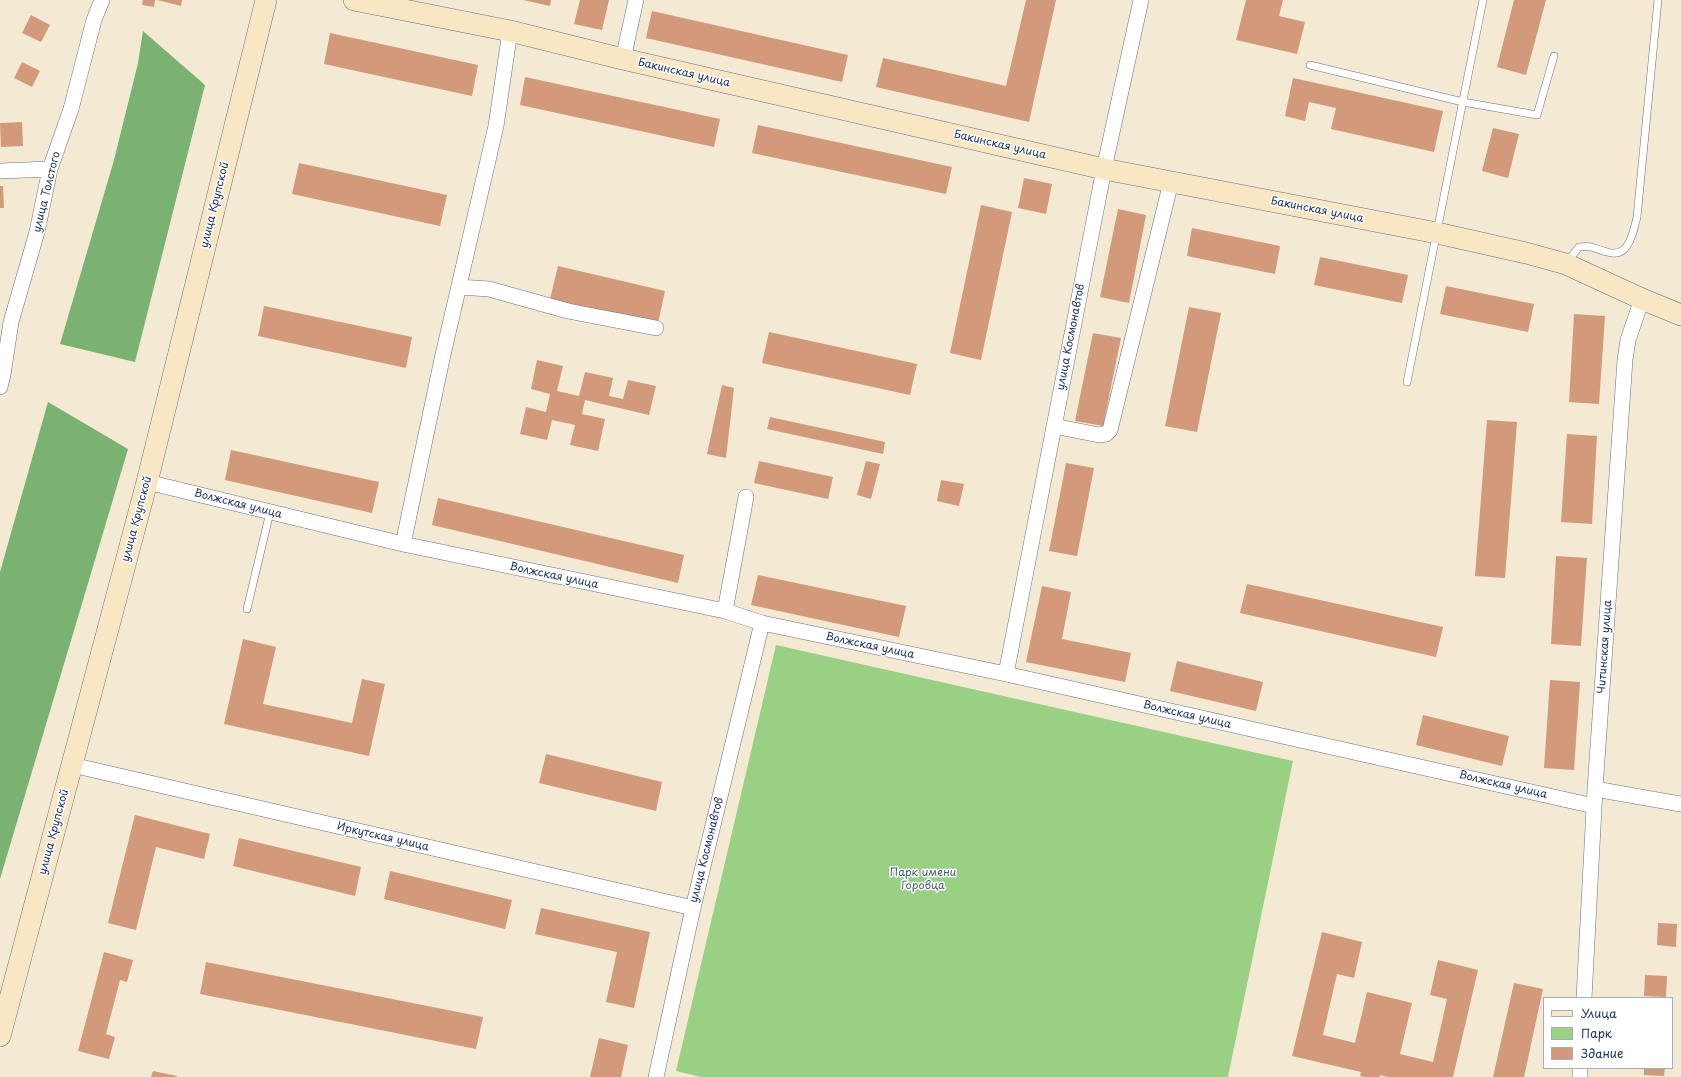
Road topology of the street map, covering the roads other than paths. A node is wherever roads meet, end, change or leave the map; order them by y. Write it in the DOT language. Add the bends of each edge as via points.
graph roads {
  1 [pos="102,0"];
  2 [pos="266,0"];
  3 [pos="354,0"];
  4 [pos="636,0"];
  5 [pos="1141,0"];
  6 [pos="1483,0"];
  7 [pos="1658,0"];
  8 [pos="510,31"];
  9 [pos="1554,56"];
  10 [pos="623,59"];
  11 [pos="1310,65"];
  12 [pos="1463,102"];
  13 [pos="50,169"];
  14 [pos="1104,169"];
  15 [pos="0,171"];
  16 [pos="1171,182"];
  17 [pos="1437,233"];
  18 [pos="1566,264"];
  19 [pos="459,287"];
  20 [pos="1642,299"];
  21 [pos="1681,315"];
  22 [pos="5,322"];
  23 [pos="656,328"];
  24 [pos="1407,382"];
  25 [pos="0,387"];
  26 [pos="1054,426"];
  27 [pos="147,482"];
  28 [pos="746,497"];
  29 [pos="270,512"];
  30 [pos="403,544"];
  31 [pos="247,609"];
  32 [pos="725,611"];
  33 [pos="762,623"];
  34 [pos="1006,674"];
  35 [pos="72,765"];
  36 [pos="1595,789"];
  37 [pos="1681,804"];
  38 [pos="1594,806"];
  39 [pos="693,908"];
  40 [pos="1584,997"];
  41 [pos="0,1036"];
  42 [pos="656,1077"];
  1 -- 13 [label="street, улица Толстого" via="94,20 72,109"];
  2 -- 27 [label="street, улица Крупской"];
  3 -- 8 [label="street, Бакинская улица"];
  4 -- 10 [label="street"];
  5 -- 14 [label="street, улица Космонавтов"];
  6 -- 12 [label="lane"];
  7 -- 18 [label="lane" via="1637,217 1631,239 1628,246 1614,254 1588,246 1579,247"];
  8 -- 10 [label="street, Бакинская улица"];
  8 -- 19 [label="street" via="496,126"];
  9 -- 12 [label="lane" via="1537,115"];
  10 -- 14 [label="street, Бакинская улица"];
  11 -- 12 [label="lane"];
  12 -- 17 [label="lane"];
  13 -- 15 [label="street"];
  13 -- 22 [label="street, улица Толстого" via="37,232"];
  14 -- 16 [label="street, Бакинская улица"];
  14 -- 26 [label="street, улица Космонавтов"];
  16 -- 17 [label="street, Бакинская улица"];
  16 -- 26 [label="street" via="1110,430 1099,435"];
  17 -- 18 [label="street, Бакинская улица"];
  17 -- 24 [label="lane"];
  18 -- 20 [label="street, Бакинская улица"];
  19 -- 23 [label="street" via="489,289 568,311"];
  19 -- 30 [label="street"];
  20 -- 21 [label="street, Бакинская улица"];
  20 -- 36 [label="street, Читинская улица" via="1628,340 1625,360"];
  22 -- 25 [label="street, улица Толстого" via="3,375"];
  26 -- 34 [label="street, улица Космонавтов"];
  27 -- 29 [label="street, Волжская улица"];
  27 -- 35 [label="street, улица Крупской"];
  28 -- 32 [label="street"];
  29 -- 30 [label="street, Волжская улица"];
  29 -- 31 [label="lane"];
  30 -- 32 [label="street, Волжская улица"];
  32 -- 33 [label="street, Волжская улица"];
  33 -- 34 [label="street, Волжская улица"];
  33 -- 39 [label="street, улица Космонавтов"];
  34 -- 38 [label="street, Волжская улица"];
  35 -- 39 [label="street, Иркутская улица"];
  35 -- 41 [label="street, улица Крупской"];
  36 -- 37 [label="street"];
  36 -- 38 [label="street, Читинская улица"];
  38 -- 40 [label="street, Читинская улица"];
  39 -- 42 [label="street, улица Космонавтов"];
}
